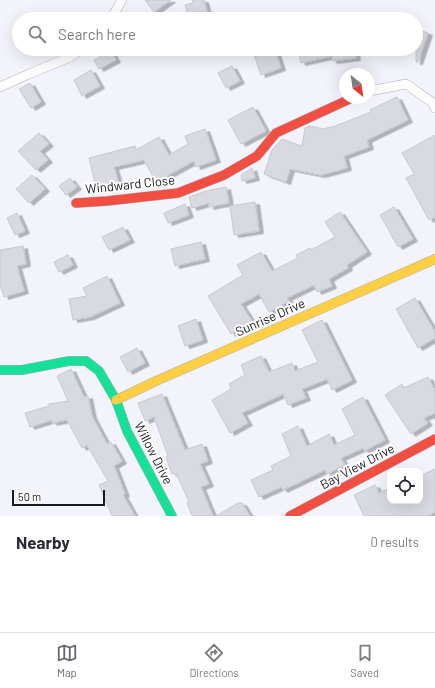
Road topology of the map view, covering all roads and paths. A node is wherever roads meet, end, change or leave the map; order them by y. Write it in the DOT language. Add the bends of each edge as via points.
graph roads {
  1 [pos="122,0"];
  2 [pos="115,12"];
  3 [pos="71,56"];
  4 [pos="0,87"];
  5 [pos="375,90"];
  6 [pos="339,104"];
  7 [pos="435,108"];
  8 [pos="76,203"];
  9 [pos="435,259"];
  10 [pos="0,370"];
  11 [pos="116,400"];
  12 [pos="435,440"];
  13 [pos="172,516"];
  14 [pos="290,516"];
  1 -- 2 [label="street"];
  3 -- 4 [label="street"];
  5 -- 7 [label="street" via="406,84 433,103"];
  6 -- 8 [label="street, Windward Close" via="276,133 257,156 224,174 178,193"];
  9 -- 11 [label="street, Sunrise Drive"];
  10 -- 11 [label="street, Willow Drive" via="22,370 69,361 86,362 99,371"];
  11 -- 13 [label="street, Willow Drive" via="127,431"];
  12 -- 14 [label="street, Bay View Drive"];
}
